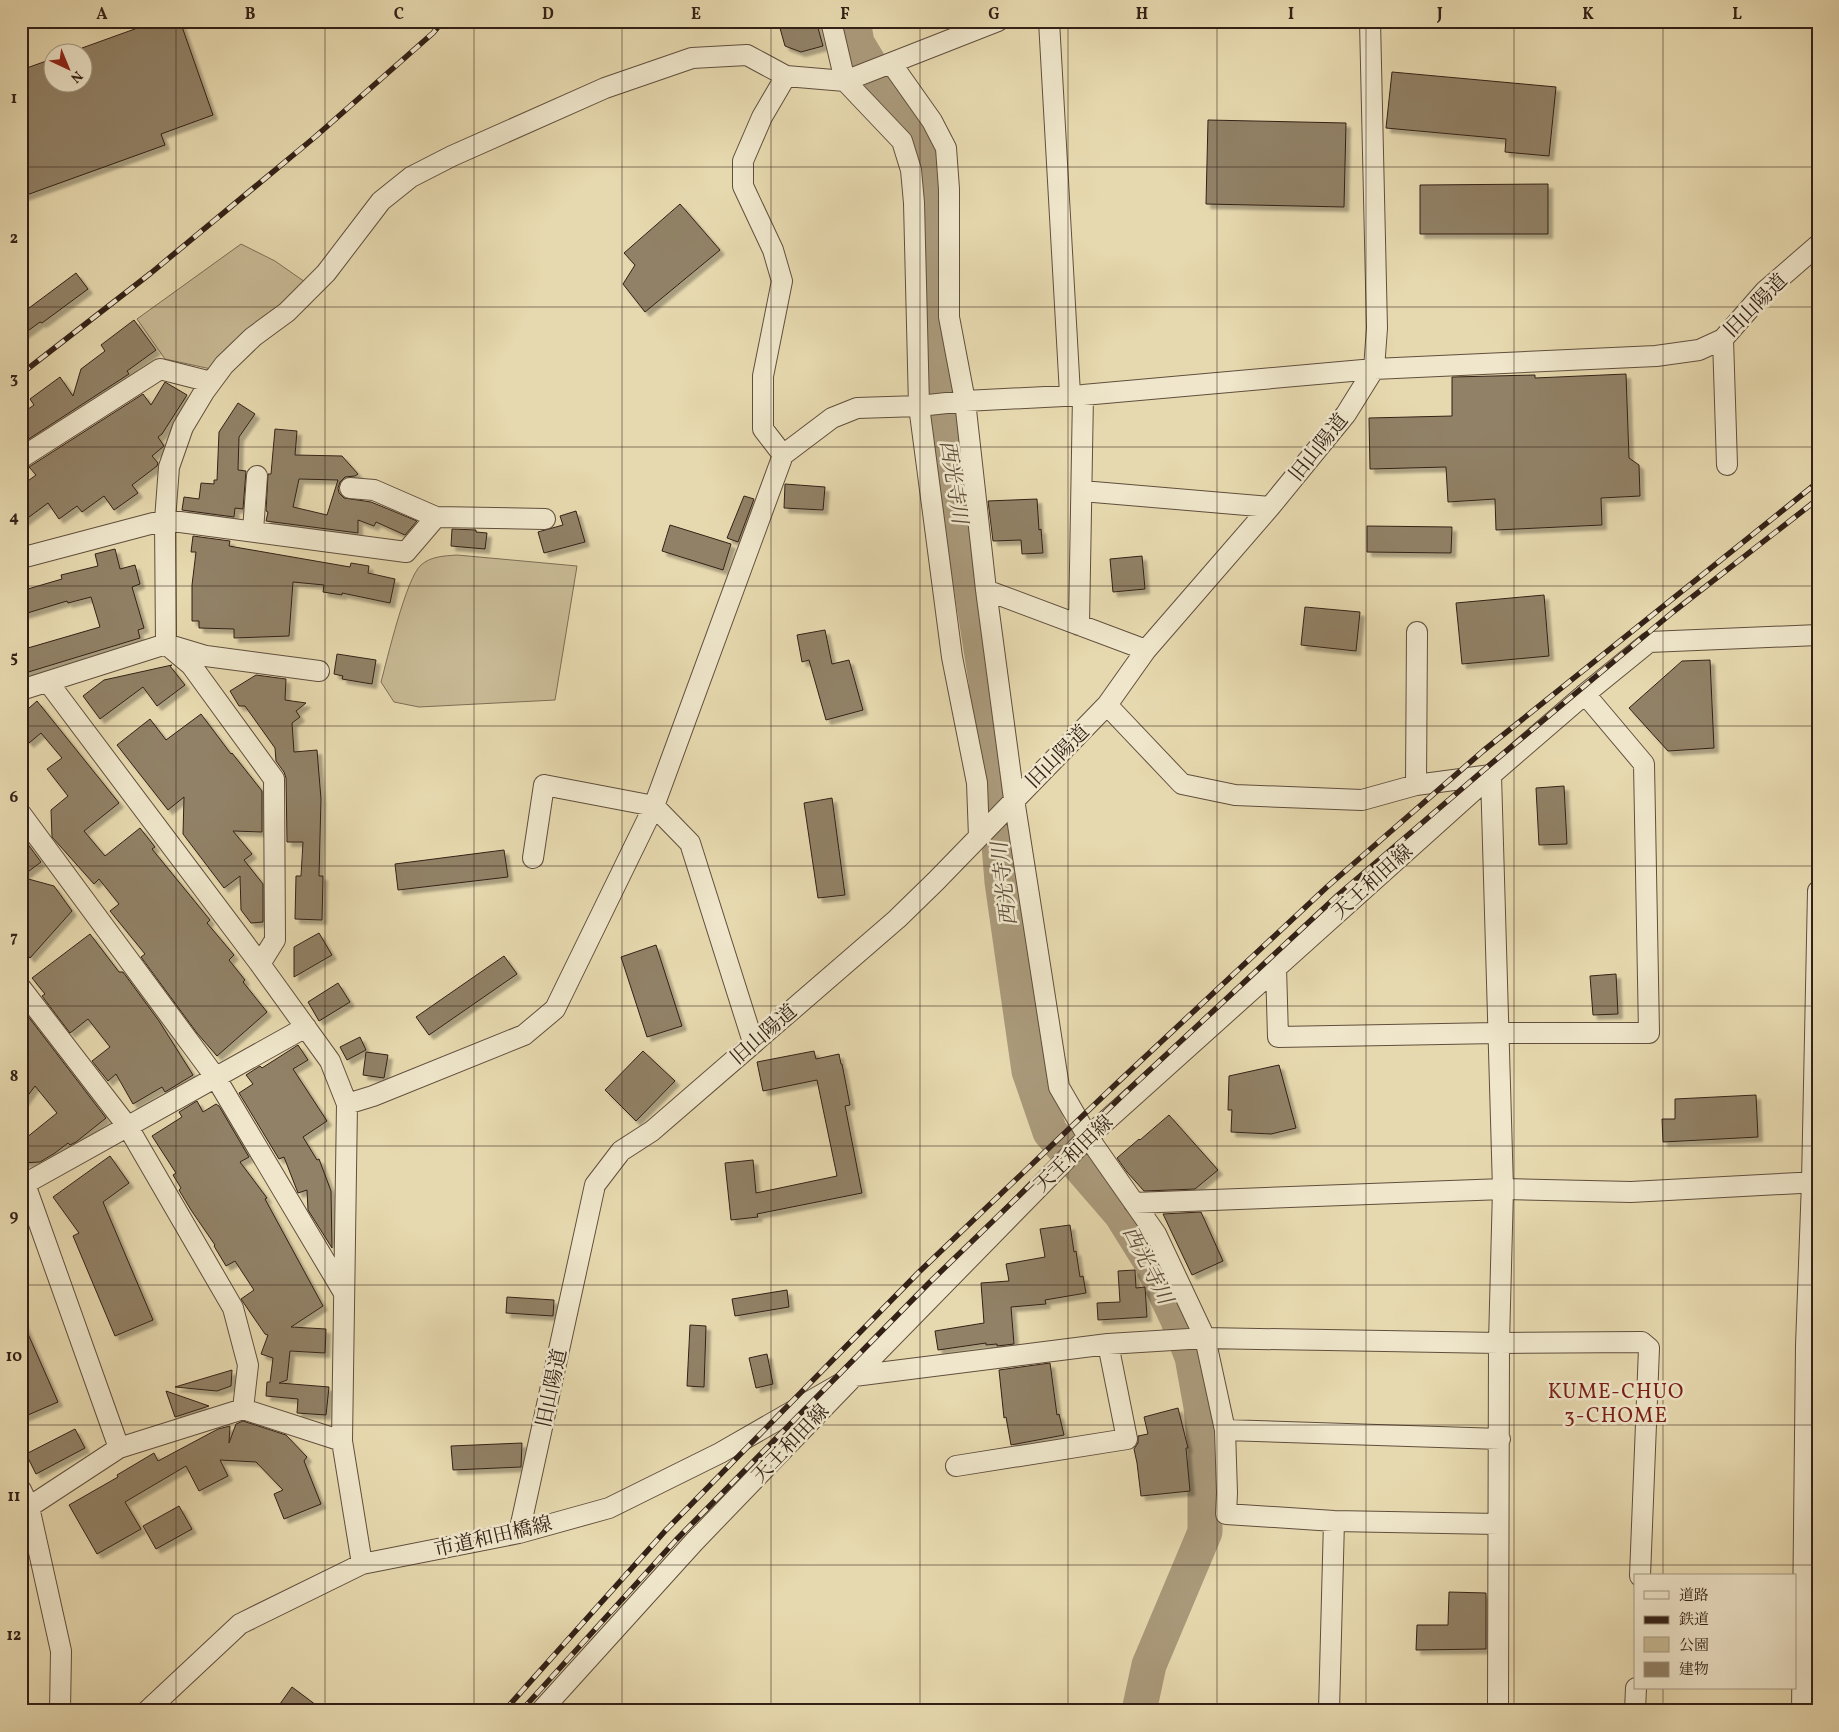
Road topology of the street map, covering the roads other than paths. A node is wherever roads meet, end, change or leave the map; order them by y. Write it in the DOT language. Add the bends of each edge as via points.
graph roads {
  1 [pos="831,21"];
  2 [pos="998,21"];
  3 [pos="1049,21"];
  4 [pos="1370,21"];
  5 [pos="891,63"];
  6 [pos="786,76"];
  7 [pos="845,81"];
  8 [pos="1818,245"];
  9 [pos="1723,339"];
  10 [pos="1374,369"];
  11 [pos="211,382"];
  12 [pos="1076,395"];
  13 [pos="965,401"];
  14 [pos="919,406"];
  15 [pos="783,455"];
  16 [pos="21,458"];
  17 [pos="1727,465"];
  18 [pos="257,476"];
  19 [pos="350,488"];
  20 [pos="1082,491"];
  21 [pos="1270,507"];
  22 [pos="436,517"];
  23 [pos="545,519"];
  24 [pos="165,520"];
  25 [pos="253,532"];
  26 [pos="21,558"];
  27 [pos="986,590"];
  28 [pos="1079,625"];
  29 [pos="1416,632"];
  30 [pos="1818,634"];
  31 [pos="166,644"];
  32 [pos="1146,650"];
  33 [pos="319,671"];
  34 [pos="48,682"];
  35 [pos="21,690"];
  36 [pos="1585,694"];
  37 [pos="1108,705"];
  38 [pos="1490,775"];
  39 [pos="1416,785"];
  40 [pos="1014,799"];
  41 [pos="654,806"];
  42 [pos="21,814"];
  43 [pos="979,837"];
  44 [pos="533,858"];
  45 [pos="1818,891"];
  46 [pos="260,964"];
  47 [pos="1276,967"];
  48 [pos="21,988"];
  49 [pos="306,1027"];
  50 [pos="1498,1033"];
  51 [pos="753,1042"];
  52 [pos="216,1078"];
  53 [pos="347,1104"];
  54 [pos="128,1127"];
  55 [pos="1088,1137"];
  56 [pos="1815,1182"];
  57 [pos="22,1183"];
  58 [pos="1503,1189"];
  59 [pos="1134,1203"];
  60 [pos="344,1293"];
  61 [pos="1205,1338"];
  62 [pos="1499,1343"];
  63 [pos="1108,1344"];
  64 [pos="854,1376"];
  65 [pos="244,1409"];
  66 [pos="1226,1430"];
  67 [pos="1500,1439"];
  68 [pos="342,1441"];
  69 [pos="119,1448"];
  70 [pos="956,1466"];
  71 [pos="25,1499"];
  72 [pos="1334,1521"];
  73 [pos="1498,1524"];
  74 [pos="520,1533"];
  75 [pos="362,1564"];
  76 [pos="1640,1574"];
  77 [pos="1636,1690"];
  78 [pos="60,1711"];
  79 [pos="147,1711"];
  80 [pos="541,1711"];
  81 [pos="1329,1711"];
  82 [pos="1498,1711"];
  83 [pos="1635,1711"];
  84 [pos="1802,1711"];
  1 -- 7 [label="street"];
  2 -- 5 [label="street"];
  3 -- 12 [label="street"];
  4 -- 10 [label="street" via="1377,328"];
  5 -- 7 [label="street"];
  5 -- 13 [label="street" via="932,121 946,148 949,317"];
  6 -- 7 [label="street"];
  6 -- 11 [label="street" via="747,55 692,58 605,88 411,177 381,201 326,273 287,312 253,337"];
  6 -- 15 [label="street" via="762,117 744,161 743,186 773,250 782,282 763,376 763,429"];
  7 -- 14 [label="street" via="902,141 911,170"];
  8 -- 9 [label="street, 旧山陽道" via="1766,291"];
  9 -- 10 [label="street, 旧山陽道" via="1699,350 1656,356"];
  9 -- 17 [label="street"];
  10 -- 12 [label="street"];
  10 -- 21 [label="street, 旧山陽道" via="1346,414"];
  11 -- 16 [label="street" via="160,369"];
  11 -- 24 [label="street" via="183,427 168,467"];
  12 -- 13 [label="street"];
  12 -- 20 [label="street"];
  13 -- 14 [label="street"];
  13 -- 27 [label="street"];
  14 -- 15 [label="street" via="857,408 832,418"];
  14 -- 43 [label="street" via="952,657 977,783"];
  15 -- 41 [label="street"];
  18 -- 25 [label="street"];
  19 -- 22 [label="street" via="374,490"];
  20 -- 21 [label="street"];
  20 -- 28 [label="street"];
  21 -- 32 [label="street, 旧山陽道"];
  22 -- 23 [label="street"];
  22 -- 25 [label="street" via="406,552"];
  24 -- 25 [label="street"];
  24 -- 26 [label="street"];
  24 -- 31 [label="street"];
  27 -- 28 [label="street"];
  27 -- 40 [label="street"];
  28 -- 32 [label="street"];
  29 -- 39 [label="street"];
  30 -- 36 [label="street, 天王和田線" via="1649,642"];
  31 -- 33 [label="street" via="206,656"];
  31 -- 34 [label="street"];
  31 -- 46 [label="street" via="191,665 274,779 275,940"];
  32 -- 37 [label="street, 旧山陽道"];
  34 -- 35 [label="street"];
  34 -- 46 [label="street"];
  36 -- 38 [label="street, 天王和田線"];
  36 -- 50 [label="street" via="1644,764 1649,1033"];
  37 -- 39 [label="street" via="1182,784 1235,795 1362,800"];
  37 -- 40 [label="street, 旧山陽道"];
  38 -- 39 [label="street"];
  38 -- 47 [label="street, 天王和田線"];
  38 -- 50 [label="street"];
  40 -- 43 [label="street, 旧山陽道"];
  40 -- 55 [label="street" via="1060,1087"];
  41 -- 44 [label="street" via="544,785"];
  41 -- 51 [label="street" via="690,844"];
  41 -- 53 [label="street" via="555,1009 524,1035"];
  42 -- 52 [label="street"];
  43 -- 51 [label="street, 旧山陽道" via="896,919"];
  45 -- 56 [label="street"];
  46 -- 49 [label="street"];
  47 -- 50 [label="street" via="1278,1036"];
  47 -- 55 [label="street, 天王和田線"];
  48 -- 54 [label="street"];
  49 -- 52 [label="street"];
  49 -- 53 [label="street" via="330,1061"];
  50 -- 58 [label="street"];
  51 -- 74 [label="street, 旧山陽道" via="652,1131 621,1151 595,1185"];
  52 -- 54 [label="street"];
  52 -- 60 [label="street"];
  53 -- 60 [label="street"];
  54 -- 57 [label="street"];
  54 -- 65 [label="street" via="233,1308 248,1365"];
  55 -- 59 [label="street"];
  55 -- 64 [label="street, 天王和田線"];
  56 -- 58 [label="street" via="1631,1192"];
  56 -- 84 [label="street" via="1806,1346"];
  57 -- 69 [label="street"];
  58 -- 59 [label="street"];
  58 -- 62 [label="street"];
  59 -- 61 [label="street" via="1156,1234"];
  60 -- 68 [label="street"];
  61 -- 62 [label="street"];
  61 -- 63 [label="street"];
  61 -- 66 [label="street"];
  62 -- 67 [label="street"];
  62 -- 76 [label="street" via="1642,1342 1649,1348"];
  63 -- 64 [label="street"];
  63 -- 70 [label="street" via="1127,1439"];
  64 -- 74 [label="street, 市道和田橋線" via="720,1454 609,1508"];
  64 -- 80 [label="street, 天王和田線" via="694,1542"];
  65 -- 68 [label="street"];
  65 -- 69 [label="street"];
  66 -- 67 [label="street"];
  66 -- 72 [label="street" via="1226,1514"];
  67 -- 73 [label="street"];
  68 -- 75 [label="street"];
  69 -- 71 [label="street"];
  71 -- 78 [label="street" via="61,1651"];
  72 -- 73 [label="street"];
  72 -- 81 [label="street"];
  73 -- 82 [label="street"];
  74 -- 75 [label="street, 市道和田橋線"];
  75 -- 79 [label="street, 市道和田橋線" via="240,1624"];
  77 -- 83 [label="street"];
}
